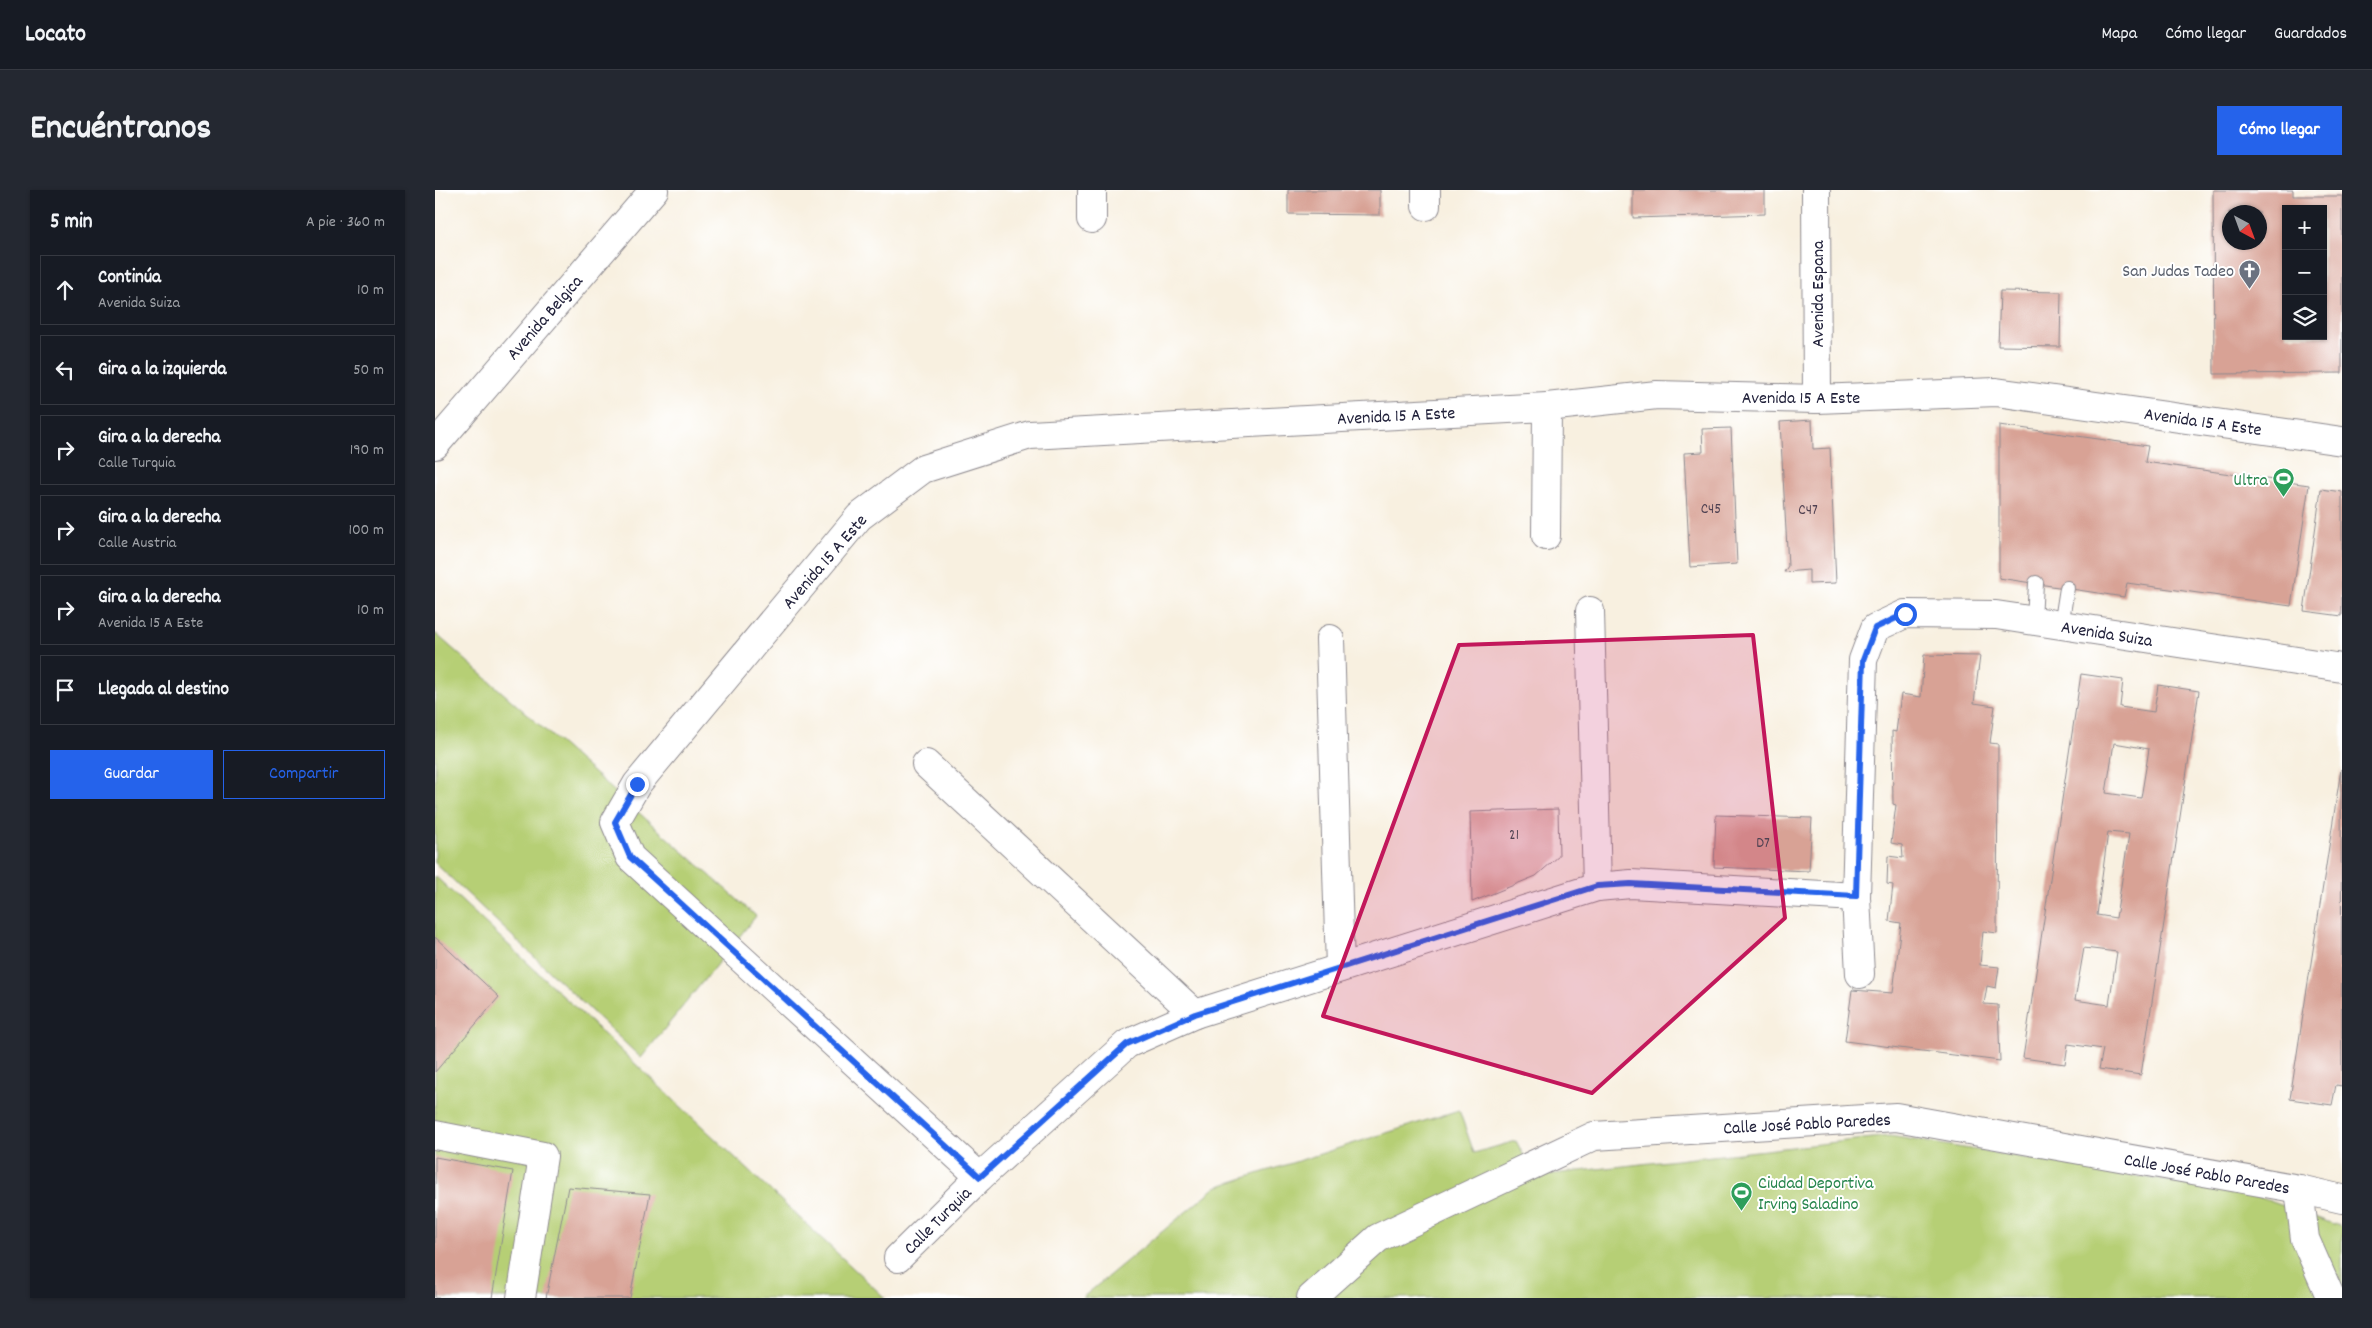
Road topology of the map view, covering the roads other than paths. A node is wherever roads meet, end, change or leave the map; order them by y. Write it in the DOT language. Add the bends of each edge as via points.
graph roads {
  1 [pos="654,190"];
  2 [pos="1091,190"];
  3 [pos="1816,190"];
  4 [pos="1092,219"];
  5 [pos="1817,399"];
  6 [pos="1547,407"];
  7 [pos="2342,441"];
  8 [pos="435,445"];
  9 [pos="1547,536"];
  10 [pos="2036,583"];
  11 [pos="2067,588"];
  12 [pos="1590,612"];
  13 [pos="2034,621"];
  14 [pos="2061,626"];
  15 [pos="1331,639"];
  16 [pos="2342,668"];
  17 [pos="926,764"];
  18 [pos="1597,886"];
  19 [pos="1856,896"];
  20 [pos="1340,968"];
  21 [pos="1860,974"];
  22 [pos="1195,1014"];
  23 [pos="435,1135"];
  24 [pos="980,1177"];
  25 [pos="2299,1189"];
  26 [pos="2342,1199"];
  27 [pos="898,1258"];
  28 [pos="521,1298"];
  29 [pos="1311,1298"];
  30 [pos="2331,1298"];
  1 -- 8 [label="street, Avenida Belgica"];
  2 -- 4 [label="street"];
  3 -- 5 [label="street, Avenida Espana"];
  5 -- 6 [label="street, Avenida 15 A Este" via="1657,395"];
  5 -- 7 [label="street, Avenida 15 A Este" via="1995,392"];
  6 -- 9 [label="street"];
  6 -- 24 [label="street, Avenida 15 A Este" via="1029,434 923,469 859,517 637,784 615,822 630,857"];
  10 -- 13 [label="lane"];
  11 -- 14 [label="lane"];
  12 -- 18 [label="street"];
  13 -- 14 [label="street, Avenida Suiza"];
  13 -- 19 [label="street, Avenida Suiza" via="1996,615 1905,614 1875,628 1863,660"];
  14 -- 16 [label="street, Avenida Suiza"];
  15 -- 20 [label="street"];
  17 -- 22 [label="street"];
  18 -- 19 [label="street, Calle Turquia" via="1631,884"];
  18 -- 20 [label="street, Calle Turquia"];
  19 -- 21 [label="street"];
  20 -- 22 [label="street, Calle Turquia"];
  22 -- 24 [label="street, Calle Turquia" via="1127,1044"];
  23 -- 28 [label="street" via="543,1156"];
  24 -- 27 [label="street, Calle Turquia"];
  25 -- 26 [label="street, Calle José Pablo Paredes"];
  25 -- 29 [label="street, Calle José Pablo Paredes" via="1896,1117 1594,1136 1378,1238"];
  25 -- 30 [label="street" via="2305,1239"];
}
